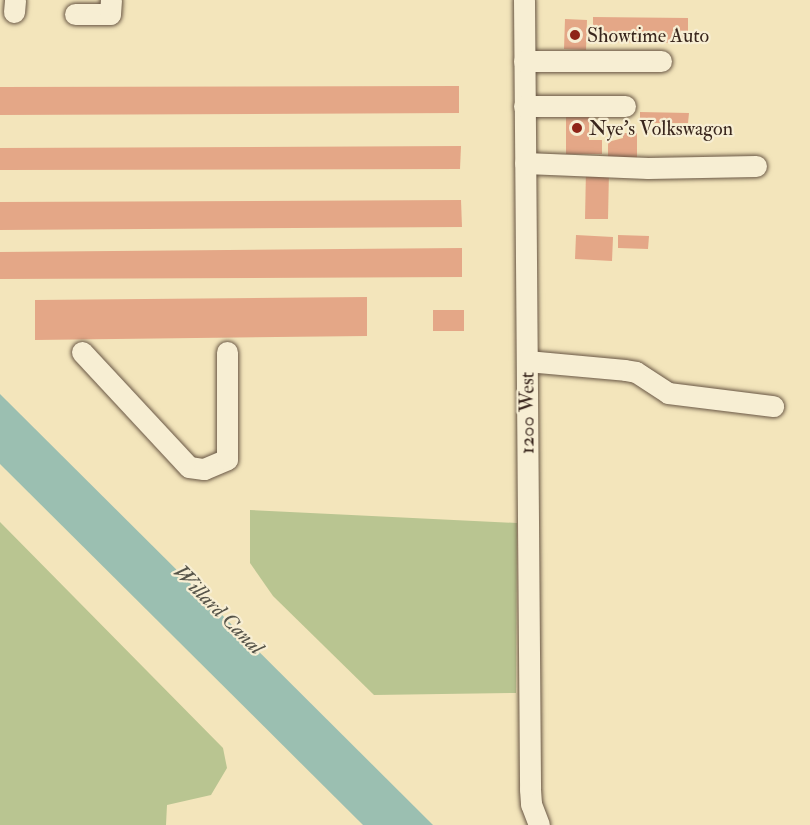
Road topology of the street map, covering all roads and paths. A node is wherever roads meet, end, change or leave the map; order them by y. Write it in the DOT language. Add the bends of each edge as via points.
graph roads {
  1 [pos="111,0"];
  2 [pos="524,0"];
  3 [pos="75,14"];
  4 [pos="524,61"];
  5 [pos="661,61"];
  6 [pos="524,106"];
  7 [pos="625,106"];
  8 [pos="525,163"];
  9 [pos="756,166"];
  10 [pos="82,352"];
  11 [pos="227,352"];
  12 [pos="527,361"];
  13 [pos="773,406"];
  14 [pos="539,825"];
  1 -- 3 [label="street" via="110,14"];
  2 -- 4 [label="street, 1200 West"];
  4 -- 5 [label="street"];
  4 -- 6 [label="street, 1200 West"];
  6 -- 7 [label="street"];
  6 -- 8 [label="street, 1200 West"];
  8 -- 9 [label="street" via="648,168"];
  8 -- 12 [label="street, 1200 West"];
  10 -- 11 [label="street" via="189,467 204,469 227,459"];
  12 -- 13 [label="street" via="636,372 668,393"];
  12 -- 14 [label="street, 1200 West" via="530,789"];
}
